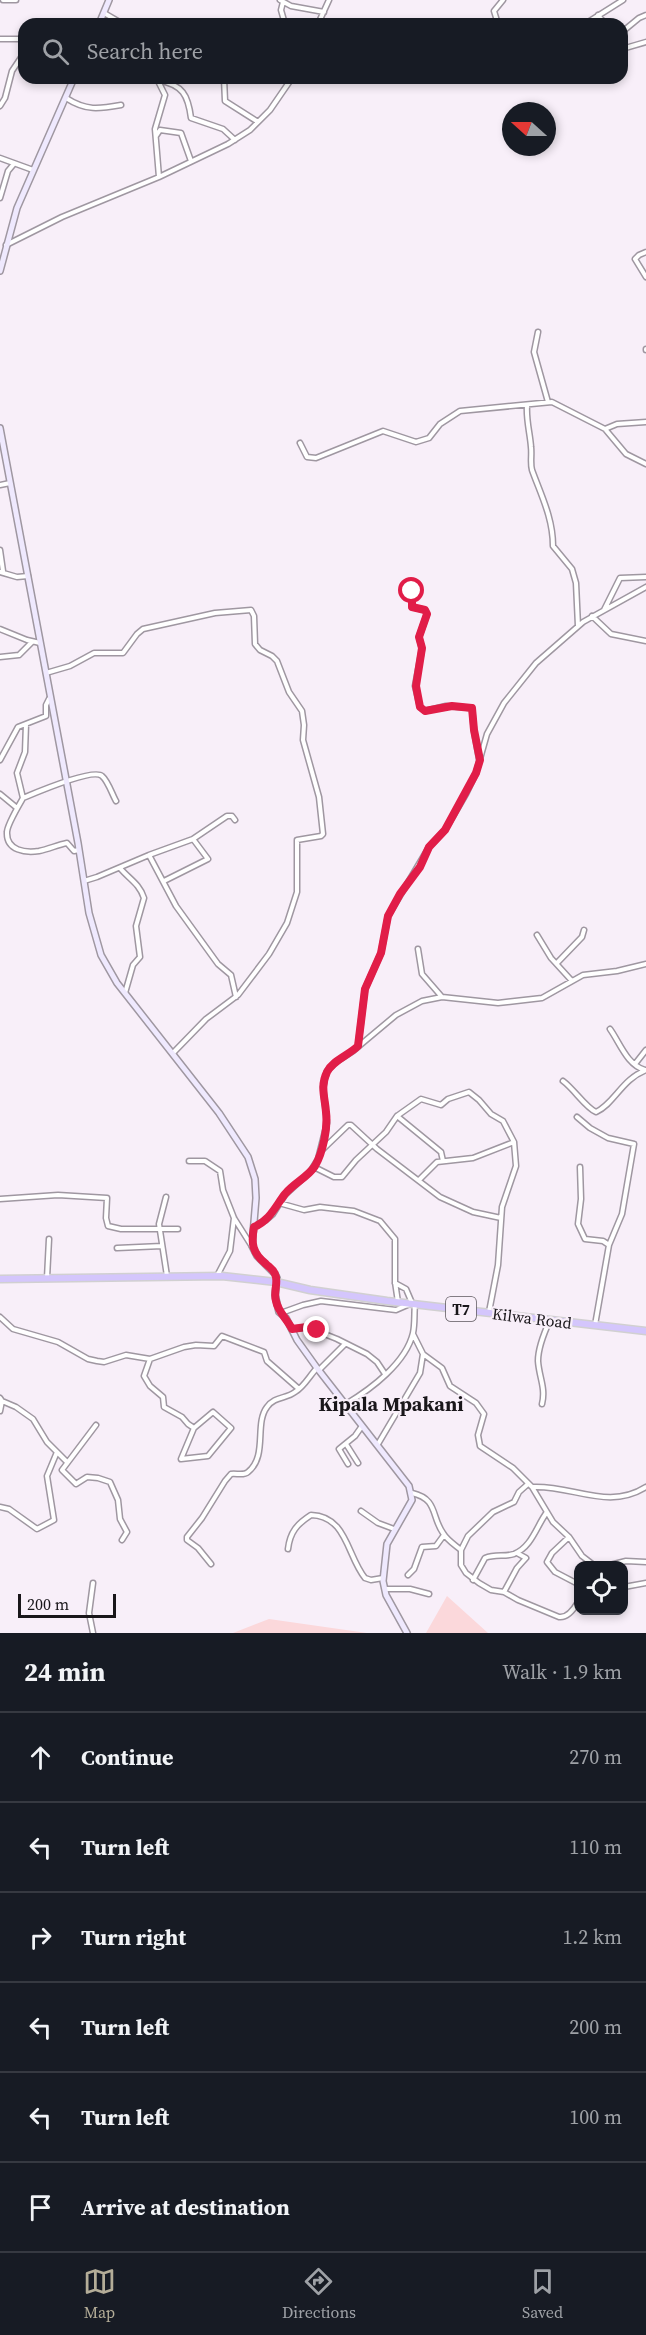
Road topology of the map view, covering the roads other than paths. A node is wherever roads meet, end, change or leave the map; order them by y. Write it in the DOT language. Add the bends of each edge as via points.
graph roads {
  1 [pos="3,0"];
  2 [pos="16,0"];
  3 [pos="109,0"];
  4 [pos="329,0"];
  5 [pos="503,0"];
  6 [pos="623,0"];
  7 [pos="282,1"];
  8 [pos="324,12"];
  9 [pos="104,13"];
  10 [pos="598,15"];
  11 [pos="646,15"];
  12 [pos="102,18"];
  13 [pos="113,18"];
  14 [pos="283,18"];
  15 [pos="322,18"];
  16 [pos="496,18"];
  17 [pos="594,18"];
  18 [pos="600,18"];
  19 [pos="628,27"];
  20 [pos="0,39"];
  21 [pos="18,39"];
  22 [pos="646,42"];
  23 [pos="628,47"];
  24 [pos="18,62"];
  25 [pos="72,84"];
  26 [pos="160,84"];
  27 [pos="176,84"];
  28 [pos="224,84"];
  29 [pos="288,84"];
  30 [pos="66,98"];
  31 [pos="121,105"];
  32 [pos="0,106"];
  33 [pos="258,122"];
  34 [pos="156,138"];
  35 [pos="235,140"];
  36 [pos="0,158"];
  37 [pos="191,162"];
  38 [pos="13,165"];
  39 [pos="33,171"];
  40 [pos="159,177"];
  41 [pos="0,198"];
  42 [pos="6,246"];
  43 [pos="646,252"];
  44 [pos="0,271"];
  45 [pos="646,277"];
  46 [pos="538,332"];
  47 [pos="548,402"];
  48 [pos="527,406"];
  49 [pos="646,422"];
  50 [pos="0,428"];
  51 [pos="605,429"];
  52 [pos="300,443"];
  53 [pos="646,464"];
  54 [pos="10,483"];
  55 [pos="0,485"];
  56 [pos="0,550"];
  57 [pos="1,572"];
  58 [pos="28,576"];
  59 [pos="646,577"];
  60 [pos="646,587"];
  61 [pos="412,591"];
  62 [pos="604,610"];
  63 [pos="592,616"];
  64 [pos="579,627"];
  65 [pos="0,629"];
  66 [pos="646,641"];
  67 [pos="33,642"];
  68 [pos="40,643"];
  69 [pos="0,657"];
  70 [pos="46,673"];
  71 [pos="49,699"];
  72 [pos="26,724"];
  73 [pos="0,747"];
  74 [pos="4,753"];
  75 [pos="0,760"];
  76 [pos="480,760"];
  77 [pos="66,781"];
  78 [pos="0,794"];
  79 [pos="23,798"];
  80 [pos="116,801"];
  81 [pos="17,808"];
  82 [pos="235,820"];
  83 [pos="193,839"];
  84 [pos="79,850"];
  85 [pos="149,855"];
  86 [pos="120,868"];
  87 [pos="84,881"];
  88 [pos="164,881"];
  89 [pos="584,930"];
  90 [pos="537,935"];
  91 [pos="418,949"];
  92 [pos="557,963"];
  93 [pos="646,964"];
  94 [pos="572,981"];
  95 [pos="125,993"];
  96 [pos="236,997"];
  97 [pos="442,997"];
  98 [pos="610,1029"];
  99 [pos="358,1046"];
  100 [pos="646,1050"];
  101 [pos="173,1053"];
  102 [pos="634,1064"];
  103 [pos="646,1070"];
  104 [pos="562,1081"];
  105 [pos="397,1116"];
  106 [pos="577,1117"];
  107 [pos="514,1142"];
  108 [pos="373,1144"];
  109 [pos="321,1151"];
  110 [pos="189,1161"];
  111 [pos="443,1161"];
  112 [pos="314,1167"];
  113 [pos="580,1167"];
  114 [pos="419,1180"];
  115 [pos="166,1197"];
  116 [pos="0,1199"];
  117 [pos="279,1203"];
  118 [pos="234,1218"];
  119 [pos="501,1218"];
  120 [pos="254,1227"];
  121 [pos="178,1229"];
  122 [pos="159,1230"];
  123 [pos="49,1239"];
  124 [pos="609,1245"];
  125 [pos="162,1246"];
  126 [pos="252,1246"];
  127 [pos="117,1248"];
  128 [pos="167,1276"];
  129 [pos="217,1276"];
  130 [pos="46,1278"];
  131 [pos="0,1279"];
  132 [pos="276,1282"];
  133 [pos="395,1282"];
  134 [pos="399,1302"];
  135 [pos="413,1303"];
  136 [pos="489,1312"];
  137 [pos="280,1313"];
  138 [pos="0,1317"];
  139 [pos="550,1319"];
  140 [pos="595,1326"];
  141 [pos="292,1329"];
  142 [pos="646,1331"];
  143 [pos="412,1334"];
  144 [pos="345,1344"];
  145 [pos="423,1354"];
  146 [pos="150,1359"];
  147 [pos="318,1369"];
  148 [pos="385,1374"];
  149 [pos="299,1389"];
  150 [pos="1,1400"];
  151 [pos="346,1404"];
  152 [pos="542,1404"];
  153 [pos="0,1411"];
  154 [pos="96,1425"];
  155 [pos="362,1425"];
  156 [pos="194,1428"];
  157 [pos="346,1444"];
  158 [pos="378,1444"];
  159 [pos="57,1452"];
  160 [pos="67,1462"];
  161 [pos="358,1463"];
  162 [pos="348,1464"];
  163 [pos="530,1485"];
  164 [pos="646,1487"];
  165 [pos="412,1493"];
  166 [pos="0,1507"];
  167 [pos="361,1511"];
  168 [pos="547,1512"];
  169 [pos="394,1529"];
  170 [pos="444,1535"];
  171 [pos="569,1537"];
  172 [pos="122,1540"];
  173 [pos="288,1549"];
  174 [pos="461,1550"];
  175 [pos="517,1553"];
  176 [pos="588,1561"];
  177 [pos="628,1562"];
  178 [pos="646,1562"];
  179 [pos="211,1564"];
  180 [pos="408,1575"];
  181 [pos="384,1578"];
  182 [pos="473,1580"];
  183 [pos="574,1582"];
  184 [pos="93,1583"];
  185 [pos="646,1583"];
  186 [pos="628,1586"];
  187 [pos="384,1588"];
  188 [pos="504,1592"];
  189 [pos="429,1594"];
  190 [pos="574,1609"];
  191 [pos="93,1633"];
  192 [pos="407,1633"];
  1 -- 2 [label="street"];
  3 -- 9 [label="main road"];
  4 -- 8 [label="street"];
  5 -- 16 [label="street" via="494,11"];
  6 -- 10 [label="street"];
  7 -- 8 [label="street"];
  7 -- 14 [label="street"];
  8 -- 15 [label="street"];
  9 -- 12 [label="main road"];
  9 -- 13 [label="street"];
  10 -- 17 [label="street"];
  10 -- 18 [label="street"];
  11 -- 19 [label="street"];
  20 -- 21 [label="street"];
  22 -- 23 [label="street"];
  24 -- 32 [label="street"];
  25 -- 30 [label="main road"];
  26 -- 34 [label="street" via="165,95 155,125"];
  27 -- 35 [label="street" via="190,105 191,118 223,129"];
  28 -- 33 [label="street" via="225,101"];
  29 -- 33 [label="street"];
  30 -- 31 [label="street" via="94,109"];
  30 -- 39 [label="main road"];
  33 -- 35 [label="street"];
  34 -- 37 [label="street" via="160,130 181,133"];
  34 -- 40 [label="street"];
  35 -- 37 [label="street"];
  36 -- 38 [label="street"];
  37 -- 40 [label="street"];
  38 -- 39 [label="street"];
  38 -- 41 [label="street"];
  39 -- 42 [label="main road"];
  40 -- 42 [label="street" via="62,217"];
  42 -- 44 [label="main road"];
  43 -- 45 [label="street" via="635,259"];
  46 -- 47 [label="street" via="534,352"];
  47 -- 48 [label="street"];
  47 -- 51 [label="street"];
  48 -- 52 [label="street" via="460,411 440,424 429,438 416,442 383,431 316,458 307,457"];
  48 -- 64 [label="street" via="531,466 550,516 553,546 574,574"];
  49 -- 51 [label="street"];
  50 -- 54 [label="main road"];
  51 -- 53 [label="street" via="626,453"];
  54 -- 55 [label="street"];
  54 -- 58 [label="main road"];
  56 -- 57 [label="street"];
  57 -- 58 [label="street"];
  58 -- 68 [label="main road"];
  59 -- 62 [label="street" via="620,578"];
  60 -- 62 [label="street"];
  61 -- 76 [label="street" via="412,607 427,614 419,637 422,648 416,686 420,707 425,711 452,706 472,708"];
  62 -- 63 [label="street"];
  63 -- 64 [label="street"];
  63 -- 66 [label="street" via="609,633"];
  64 -- 76 [label="street" via="536,663 504,703 487,734"];
  65 -- 67 [label="street"];
  67 -- 68 [label="street"];
  67 -- 69 [label="street" via="19,655"];
  68 -- 70 [label="main road"];
  70 -- 71 [label="main road"];
  70 -- 96 [label="street" via="66,668 93,653 123,653 143,629 215,612 252,611 255,644 277,661 289,692 302,711 303,740 319,797 323,834 297,840 297,892 293,909 269,954"];
  71 -- 72 [label="street" via="46,716"];
  71 -- 77 [label="main road"];
  72 -- 74 [label="street" via="17,728"];
  72 -- 79 [label="street" via="25,752 17,773"];
  73 -- 74 [label="street"];
  74 -- 75 [label="street"];
  76 -- 99 [label="street" via="445,830 429,847 388,916 381,953 365,989"];
  77 -- 79 [label="street"];
  77 -- 80 [label="street" via="101,775"];
  77 -- 84 [label="main road"];
  78 -- 81 [label="street"];
  79 -- 81 [label="street"];
  81 -- 84 [label="street" via="7,834 16,850 40,851 67,843 74,851"];
  82 -- 83 [label="street" via="227,816"];
  83 -- 85 [label="street"];
  83 -- 88 [label="street" via="208,859"];
  84 -- 87 [label="main road"];
  85 -- 86 [label="street"];
  85 -- 88 [label="street"];
  86 -- 87 [label="street"];
  86 -- 95 [label="street" via="135,881 144,898 136,926 140,957 133,965"];
  87 -- 95 [label="main road" via="101,956"];
  88 -- 96 [label="street" via="193,932 231,975"];
  89 -- 92 [label="street"];
  90 -- 92 [label="street"];
  91 -- 97 [label="street" via="422,974"];
  92 -- 94 [label="street"];
  93 -- 94 [label="street" via="587,974"];
  94 -- 97 [label="street" via="548,996 531,1000 498,1003"];
  95 -- 101 [label="main road"];
  96 -- 101 [label="street" via="206,1019"];
  97 -- 99 [label="street" via="422,1001 396,1015"];
  98 -- 102 [label="street"];
  99 -- 109 [label="street" via="330,1067 324,1079 327,1123"];
  100 -- 102 [label="street"];
  101 -- 120 [label="main road" via="234,1133 251,1165 256,1198"];
  102 -- 103 [label="street"];
  103 -- 104 [label="street" via="596,1112"];
  105 -- 107 [label="street" via="421,1099 441,1105 470,1092 503,1121"];
  105 -- 108 [label="street"];
  105 -- 111 [label="street" via="441,1152"];
  106 -- 124 [label="street" via="612,1140 634,1144 621,1219"];
  107 -- 111 [label="street" via="473,1158"];
  107 -- 119 [label="street" via="516,1166"];
  108 -- 109 [label="street" via="348,1125"];
  108 -- 112 [label="street" via="342,1177"];
  108 -- 114 [label="street"];
  109 -- 112 [label="street"];
  110 -- 118 [label="street" via="205,1161 218,1169"];
  111 -- 114 [label="street" via="434,1163"];
  112 -- 117 [label="street"];
  113 -- 124 [label="street" via="580,1233 585,1239"];
  114 -- 119 [label="street" via="440,1197 463,1208"];
  115 -- 122 [label="street"];
  116 -- 122 [label="street" via="107,1198 108,1226"];
  117 -- 120 [label="street" via="266,1220"];
  117 -- 133 [label="street" via="304,1210 320,1207 354,1211 377,1219 395,1239"];
  118 -- 126 [label="street"];
  118 -- 129 [label="street" via="232,1246"];
  119 -- 136 [label="street"];
  120 -- 126 [label="main road"];
  121 -- 122 [label="street"];
  122 -- 125 [label="street"];
  123 -- 130 [label="street"];
  124 -- 140 [label="street"];
  125 -- 127 [label="street"];
  125 -- 128 [label="street"];
  126 -- 132 [label="main road" via="275,1274"];
  128 -- 129 [label="highway, T7"];
  128 -- 130 [label="highway, T7"];
  129 -- 132 [label="highway, T7"];
  130 -- 131 [label="highway, T7"];
  132 -- 134 [label="highway, Kilwa Road / T7"];
  132 -- 137 [label="main road"];
  133 -- 134 [label="street"];
  133 -- 135 [label="street" via="406,1289"];
  134 -- 135 [label="highway, Kilwa Road / T7"];
  135 -- 136 [label="highway, Kilwa Road / T7"];
  135 -- 137 [label="street" via="396,1310 321,1301"];
  135 -- 143 [label="street"];
  136 -- 139 [label="highway, Kilwa Road / T7"];
  137 -- 141 [label="main road"];
  138 -- 146 [label="street" via="13,1329 58,1342 88,1359 104,1362 126,1355"];
  139 -- 140 [label="highway, Kilwa Road / T7"];
  139 -- 152 [label="street" via="539,1351"];
  140 -- 142 [label="highway, Kilwa Road / T7"];
  141 -- 144 [label="street" via="315,1329"];
  141 -- 147 [label="main road"];
  143 -- 145 [label="street"];
  143 -- 148 [label="street" via="402,1356"];
  144 -- 147 [label="street"];
  144 -- 148 [label="street" via="370,1355"];
  145 -- 158 [label="street" via="418,1376"];
  145 -- 163 [label="street" via="442,1368 450,1386 482,1410 480,1446"];
  146 -- 149 [label="street" via="184,1347 214,1346 222,1336 264,1352 267,1360"];
  146 -- 156 [label="street" via="144,1376 147,1382 163,1397 164,1407"];
  147 -- 149 [label="street"];
  147 -- 151 [label="main road"];
  148 -- 151 [label="street"];
  149 -- 179 [label="street" via="267,1406 261,1419 259,1451 249,1471 228,1477 187,1537"];
  150 -- 153 [label="street"];
  150 -- 159 [label="street" via="33,1419"];
  151 -- 155 [label="main road"];
  154 -- 160 [label="street"];
  155 -- 157 [label="street"];
  155 -- 158 [label="main road"];
  156 -- 156 [label="street" via="213,1412 231,1428 208,1456 181,1459"];
  157 -- 161 [label="street"];
  157 -- 162 [label="street" via="339,1450"];
  158 -- 165 [label="main road"];
  159 -- 160 [label="street"];
  159 -- 166 [label="street" via="47,1476 54,1520 37,1529"];
  160 -- 172 [label="street" via="63,1472 74,1483 91,1477 112,1484 127,1532"];
  163 -- 164 [label="street" via="617,1498"];
  163 -- 168 [label="street"];
  163 -- 174 [label="street" via="519,1492 514,1502 493,1512 468,1536"];
  165 -- 169 [label="main road" via="410,1504"];
  165 -- 170 [label="street" via="421,1495 432,1506"];
  167 -- 169 [label="street"];
  168 -- 171 [label="street"];
  168 -- 175 [label="street"];
  169 -- 181 [label="main road" via="386,1548"];
  170 -- 174 [label="street"];
  170 -- 180 [label="street" via="436,1546 421,1549"];
  171 -- 176 [label="street"];
  171 -- 183 [label="street" via="547,1562 555,1572"];
  173 -- 181 [label="street" via="297,1525 311,1515 324,1516 339,1528 365,1578"];
  174 -- 182 [label="street" via="461,1565"];
  175 -- 182 [label="street" via="485,1558"];
  175 -- 188 [label="street" via="526,1558"];
  177 -- 178 [label="street"];
  181 -- 187 [label="main road"];
  182 -- 188 [label="street"];
  184 -- 191 [label="street" via="89,1611"];
  185 -- 186 [label="street"];
  187 -- 189 [label="street"];
  187 -- 192 [label="main road"];
  188 -- 190 [label="street" via="561,1618"];
}
